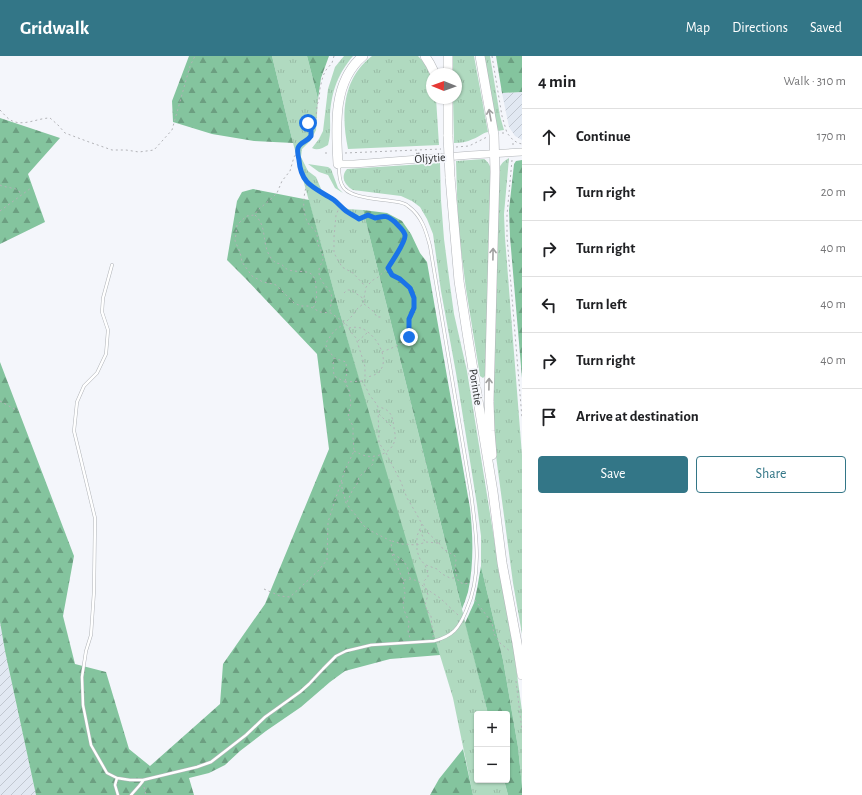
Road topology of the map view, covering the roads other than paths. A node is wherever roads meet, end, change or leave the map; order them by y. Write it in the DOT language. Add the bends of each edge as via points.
graph roads {
  1 [pos="363,56"];
  2 [pos="425,56"];
  3 [pos="448,56"];
  4 [pos="480,56"];
  5 [pos="432,68"];
  6 [pos="448,68"];
  7 [pos="445,104"];
  8 [pos="448,104"];
  9 [pos="448,111"];
  10 [pos="522,152"];
  11 [pos="494,154"];
  12 [pos="338,164"];
  13 [pos="112,265"];
  14 [pos="493,492"];
  15 [pos="518,675"];
  16 [pos="117,778"];
  17 [pos="143,780"];
  18 [pos="118,795"];
  19 [pos="131,795"];
  1 -- 12 [label="highway" via="350,70 341,90 337,119"];
  2 -- 5 [label="highway"];
  3 -- 6 [label="highway"];
  11 -- 4 [label="highway, one-way" via="494,135"];
  7 -- 9 [label="highway"];
  8 -- 9 [label="highway, Porintie"];
  9 -- 14 [label="highway, Porintie, bridge" via="450,177 459,281"];
  10 -- 11 [label="main road, Öljytie"];
  11 -- 12 [label="main road, Öljytie"];
  14 -- 11 [label="highway, one-way" via="489,402"];
  12 -- 17 [label="lane" via="342,186 348,192 407,205 422,220 426,232 475,524 477,553 472,597 459,627 453,633 434,641 371,645 346,651 336,656 300,692 211,762"];
  13 -- 16 [label="lane" via="102,312 108,330 106,354 97,373 84,386 77,402 74,431 95,518 94,591 91,635 82,677 83,705 91,745 107,773"];
  14 -- 15 [label="highway, Porintie" via="502,563 517,643"];
  16 -- 17 [label="lane"];
  16 -- 18 [label="lane"];
  17 -- 19 [label="lane"];
}
